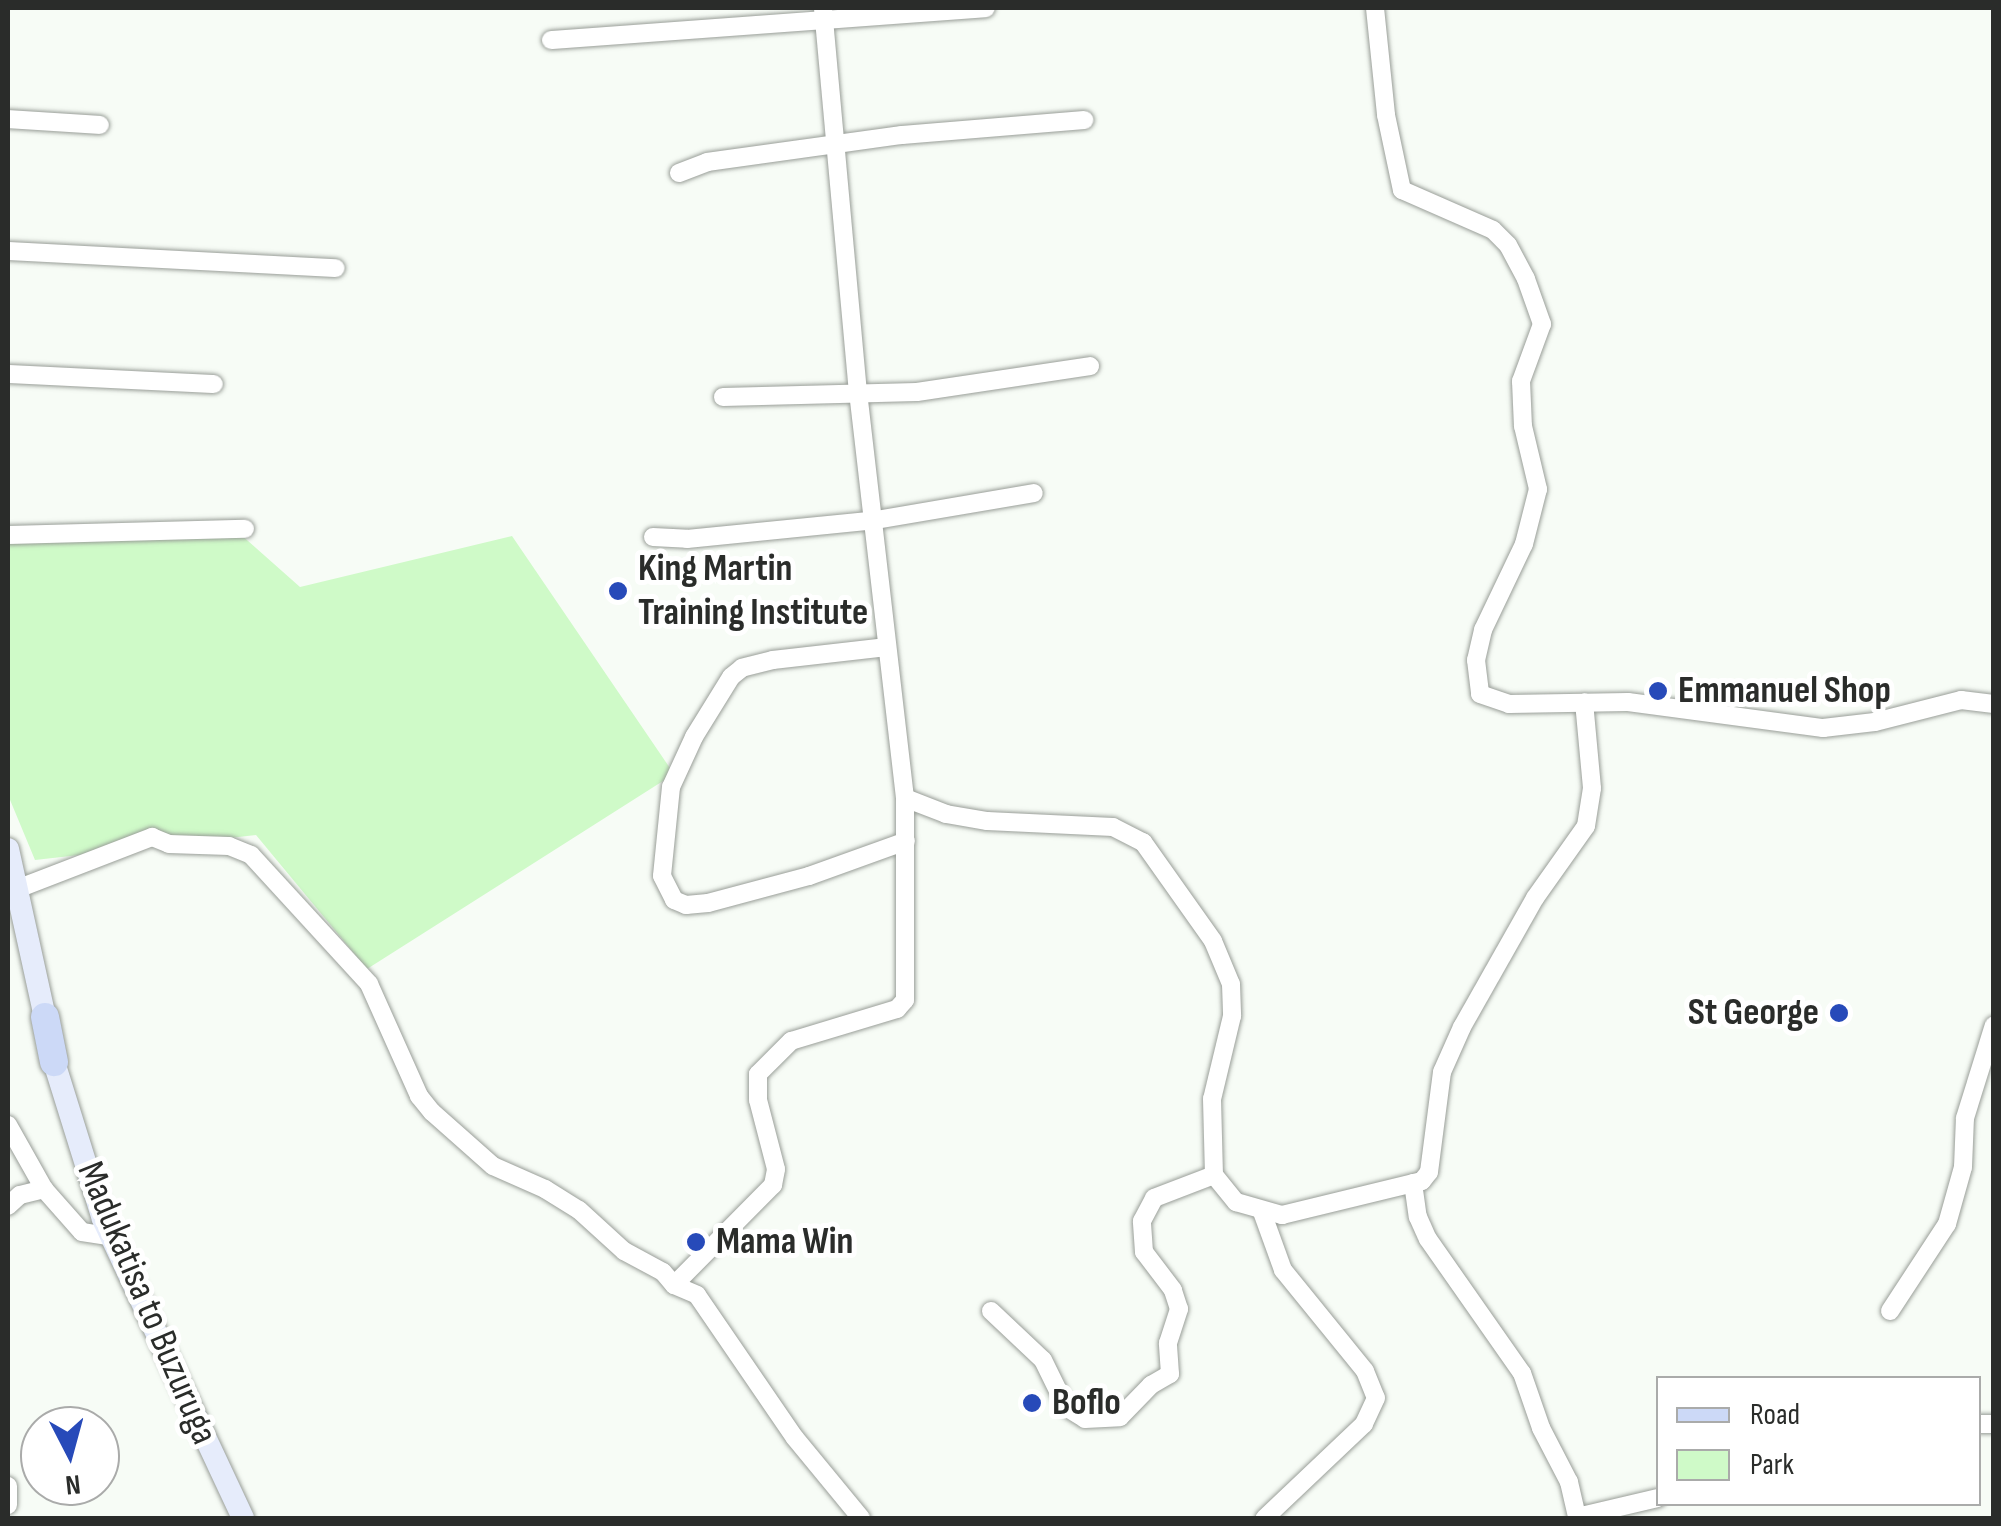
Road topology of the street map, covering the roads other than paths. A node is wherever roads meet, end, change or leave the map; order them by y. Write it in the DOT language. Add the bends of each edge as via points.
graph roads {
  1 [pos="986,8"];
  2 [pos="1375,8"];
  3 [pos="824,13"];
  4 [pos="552,40"];
  5 [pos="8,120"];
  6 [pos="1084,120"];
  7 [pos="100,124"];
  8 [pos="835,144"];
  9 [pos="679,173"];
  10 [pos="8,251"];
  11 [pos="336,268"];
  12 [pos="1090,366"];
  13 [pos="8,374"];
  14 [pos="214,384"];
  15 [pos="858,392"];
  16 [pos="723,397"];
  17 [pos="1034,494"];
  18 [pos="876,520"];
  19 [pos="245,529"];
  20 [pos="8,535"];
  21 [pos="652,537"];
  22 [pos="887,647"];
  23 [pos="1584,702"];
  24 [pos="1994,704"];
  25 [pos="905,798"];
  26 [pos="906,840"];
  27 [pos="8,850"];
  28 [pos="17,889"];
  29 [pos="45,1017"];
  30 [pos="1994,1025"];
  31 [pos="54,1062"];
  32 [pos="8,1124"];
  33 [pos="1214,1174"];
  34 [pos="1414,1183"];
  35 [pos="44,1188"];
  36 [pos="8,1206"];
  37 [pos="1262,1212"];
  38 [pos="112,1237"];
  39 [pos="674,1286"];
  40 [pos="991,1311"];
  41 [pos="1890,1312"];
  42 [pos="8,1486"];
  43 [pos="1656,1498"];
  44 [pos="8,1506"];
  45 [pos="243,1518"];
  46 [pos="861,1518"];
  47 [pos="1264,1518"];
  48 [pos="1577,1518"];
  1 -- 3 [label="street"];
  2 -- 23 [label="street" via="1402,190 1493,230 1526,279 1542,324 1522,381 1523,426 1538,489 1524,544 1483,630 1477,687 1486,698 1508,704"];
  3 -- 4 [label="street"];
  3 -- 8 [label="street"];
  5 -- 7 [label="street"];
  6 -- 8 [label="street"];
  8 -- 9 [label="street" via="707,162"];
  8 -- 15 [label="street"];
  10 -- 11 [label="street"];
  12 -- 15 [label="street" via="917,392"];
  13 -- 14 [label="street"];
  15 -- 16 [label="street"];
  15 -- 18 [label="street"];
  17 -- 18 [label="street"];
  18 -- 21 [label="street"];
  18 -- 22 [label="street"];
  19 -- 20 [label="street"];
  22 -- 25 [label="street"];
  22 -- 26 [label="street" via="773,660 731,677 671,787 662,876 674,900 708,903"];
  23 -- 24 [label="street" via="1708,710 1823,728 1961,700"];
  23 -- 34 [label="street" via="1592,788 1586,826 1535,898 1462,1027 1442,1072 1433,1160"];
  25 -- 26 [label="street"];
  25 -- 33 [label="street" via="987,822 1113,827 1156,858 1213,941 1231,984 1232,1016 1212,1099"];
  26 -- 39 [label="street" via="905,1000 898,1009 791,1041 758,1074 776,1169 773,1186"];
  27 -- 28 [label="main road, Madukatisa to Buzuruga"];
  28 -- 29 [label="main road, Madukatisa to Buzuruga"];
  28 -- 39 [label="street" via="152,836 169,844 229,846 251,856 369,984 418,1096 432,1112 493,1166 579,1210"];
  29 -- 31 [label="main road, Madukatisa to Buzuruga"];
  30 -- 41 [label="street" via="1964,1118 1953,1208"];
  31 -- 38 [label="main road, Madukatisa to Buzuruga"];
  32 -- 35 [label="street"];
  33 -- 37 [label="street" via="1236,1202"];
  33 -- 40 [label="street" via="1154,1198 1145,1214 1140,1241 1179,1304 1168,1343 1172,1370 1120,1418 1085,1419 1066,1408 1043,1360"];
  34 -- 37 [label="street" via="1300,1212"];
  34 -- 48 [label="street" via="1428,1239 1522,1373 1570,1482"];
  35 -- 36 [label="street"];
  35 -- 38 [label="street" via="82,1232"];
  37 -- 47 [label="street" via="1283,1270 1365,1371 1376,1398 1364,1424"];
  38 -- 45 [label="main road, Madukatisa to Buzuruga"];
  39 -- 46 [label="street" via="698,1294 795,1438"];
  42 -- 44 [label="street"];
  43 -- 48 [label="street"];
}
